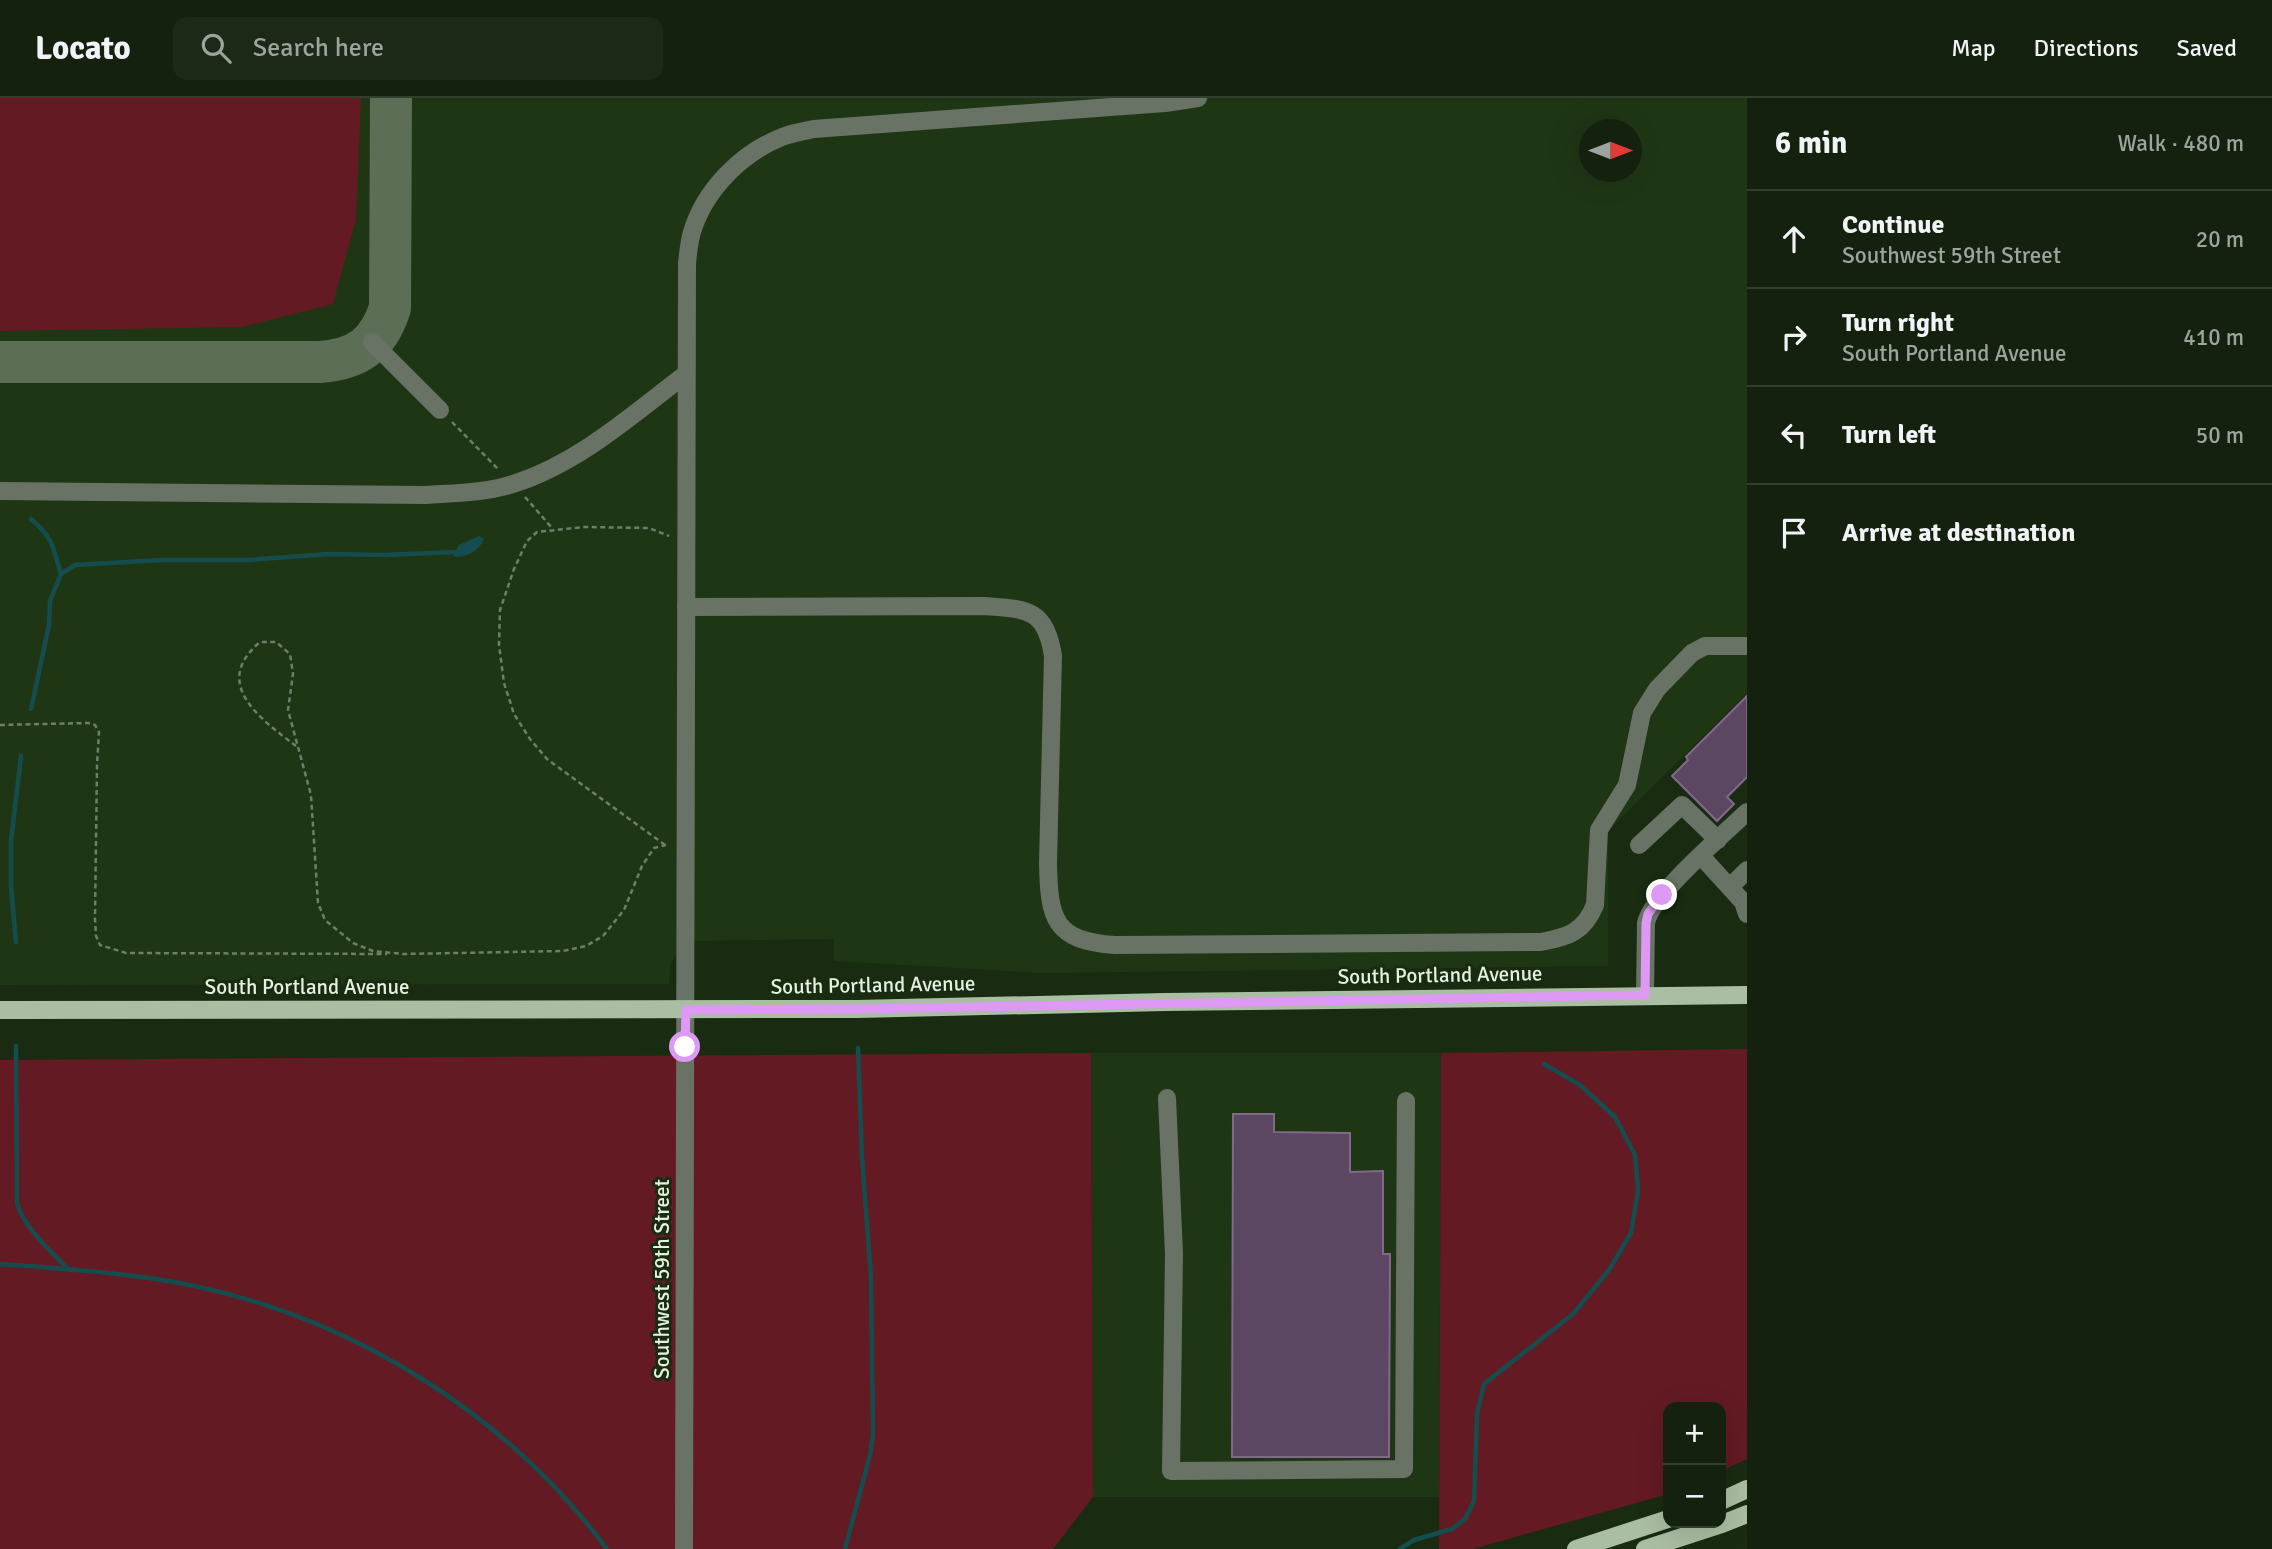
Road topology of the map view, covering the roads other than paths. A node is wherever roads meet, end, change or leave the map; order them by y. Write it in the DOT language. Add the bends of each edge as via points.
graph roads {
  1 [pos="1198,98"];
  2 [pos="372,342"];
  3 [pos="686,374"];
  4 [pos="440,410"];
  5 [pos="0,491"];
  6 [pos="686,607"];
  7 [pos="1747,646"];
  8 [pos="1747,812"];
  9 [pos="1718,840"];
  10 [pos="1639,845"];
  11 [pos="1701,856"];
  12 [pos="1747,870"];
  13 [pos="1730,887"];
  14 [pos="1747,914"];
  15 [pos="1645,995"];
  16 [pos="1747,995"];
  17 [pos="0,1010"];
  18 [pos="686,1010"];
  19 [pos="1167,1098"];
  20 [pos="1406,1101"];
  21 [pos="1747,1489"];
  22 [pos="1726,1499"];
  23 [pos="1747,1514"];
  24 [pos="1663,1521"];
  25 [pos="684,1549"];
  26 [pos="1577,1549"];
  27 [pos="1645,1549"];
  1 -- 3 [label="street, Southwest 59th Street" via="814,129 783,136 753,152 714,188 692,231 687,264"];
  2 -- 4 [label="street"];
  3 -- 5 [label="street" via="568,460 513,484 475,492"];
  3 -- 6 [label="street, Southwest 59th Street"];
  6 -- 7 [label="street" via="985,606 1031,613 1046,630 1053,656 1048,863 1052,912 1069,935 1115,944 1541,942 1564,938 1579,928 1595,905 1599,830 1627,785 1646,702 1700,647"];
  6 -- 18 [label="street, Southwest 59th Street"];
  8 -- 9 [label="street"];
  9 -- 10 [label="street" via="1682,805"];
  9 -- 11 [label="street"];
  11 -- 13 [label="street"];
  11 -- 15 [label="street" via="1648,914"];
  12 -- 13 [label="street"];
  13 -- 14 [label="street"];
  15 -- 16 [label="main road, South Portland Avenue"];
  15 -- 18 [label="main road, South Portland Avenue"];
  17 -- 18 [label="main road, South Portland Avenue"];
  18 -- 25 [label="street, Southwest 59th Street"];
  19 -- 20 [label="street" via="1174,1254 1171,1471 1404,1469"];
  21 -- 22 [label="main road"];
  23 -- 27 [label="main road"];
  24 -- 26 [label="main road"];
}
